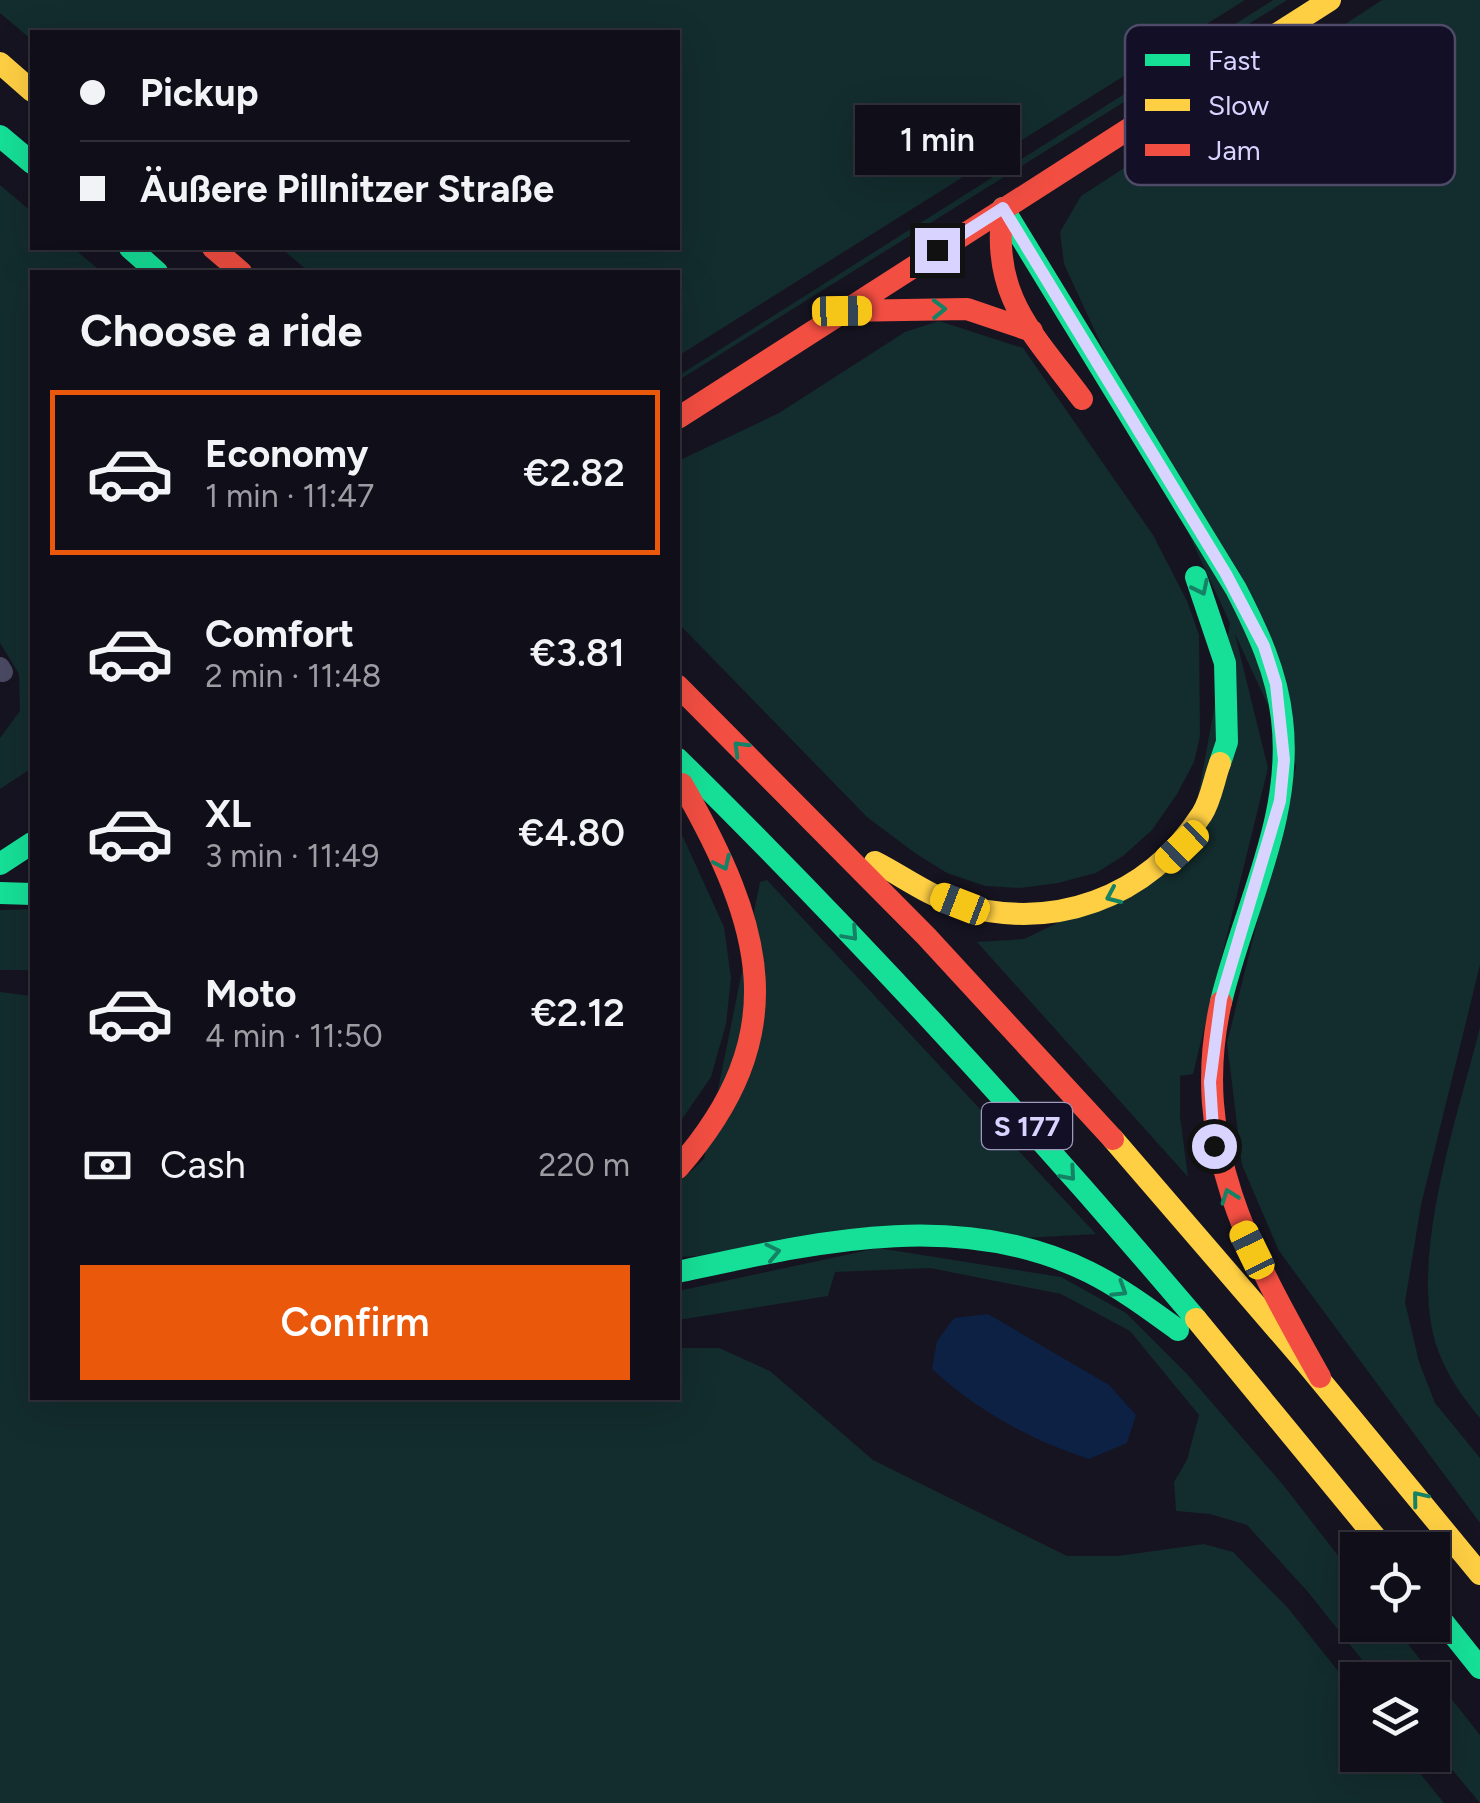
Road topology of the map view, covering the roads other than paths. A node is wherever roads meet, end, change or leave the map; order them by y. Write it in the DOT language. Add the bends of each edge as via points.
graph roads {
  1 [pos="1330,0"];
  2 [pos="1291,25"];
  3 [pos="0,63"];
  4 [pos="30,90"];
  5 [pos="1125,130"];
  6 [pos="0,136"];
  7 [pos="30,161"];
  8 [pos="1003,208"];
  9 [pos="132,250"];
  10 [pos="215,250"];
  11 [pos="156,270"];
  12 [pos="239,270"];
  13 [pos="842,311"];
  14 [pos="1032,332"];
  15 [pos="1094,416"];
  16 [pos="680,417"];
  17 [pos="1181,552"];
  18 [pos="680,688"];
  19 [pos="680,760"];
  20 [pos="680,780"];
  21 [pos="802,809"];
  22 [pos="30,844"];
  23 [pos="0,864"];
  24 [pos="0,893"];
  25 [pos="30,894"];
  26 [pos="680,1166"];
  27 [pos="680,1272"];
  28 [pos="1320,1377"];
  29 [pos="1262,1396"];
  30 [pos="1372,1532"];
  31 [pos="1480,1574"];
  32 [pos="1450,1630"];
  33 [pos="1480,1668"];
  1 -- 2 [label="main road"];
  3 -- 4 [label="main road"];
  5 -- 8 [label="main road"];
  6 -- 7 [label="main road"];
  8 -- 13 [label="main road"];
  8 -- 14 [label="main road" via="998,264"];
  28 -- 8 [label="main road, one-way" via="1240,1226 1214,1146 1210,1110 1221,999 1280,801 1284,760 1276,684 1226,574"];
  9 -- 11 [label="main road"];
  10 -- 12 [label="main road"];
  13 -- 14 [label="main road, one-way" via="967,309"];
  13 -- 16 [label="main road"];
  14 -- 15 [label="main road"];
  17 -- 21 [label="main road, one-way" via="1219,634 1228,673 1226,745 1203,817 1158,870 1094,904 1060,912 996,912 920,889"];
  21 -- 18 [label="main road, S 177, one-way"];
  19 -- 29 [label="main road, S 177, one-way" via="826,906"];
  20 -- 26 [label="main road, one-way" via="741,904 755,972 745,1056 732,1092"];
  21 -- 28 [label="main road, S 177" via="1007,1022"];
  22 -- 23 [label="main road"];
  24 -- 25 [label="main road"];
  27 -- 29 [label="main road, one-way" via="878,1234 934,1234 1029,1248 1121,1290"];
  31 -- 28 [label="main road, S 177, one-way"];
  29 -- 30 [label="main road, S 177"];
  32 -- 33 [label="main road"];
}
